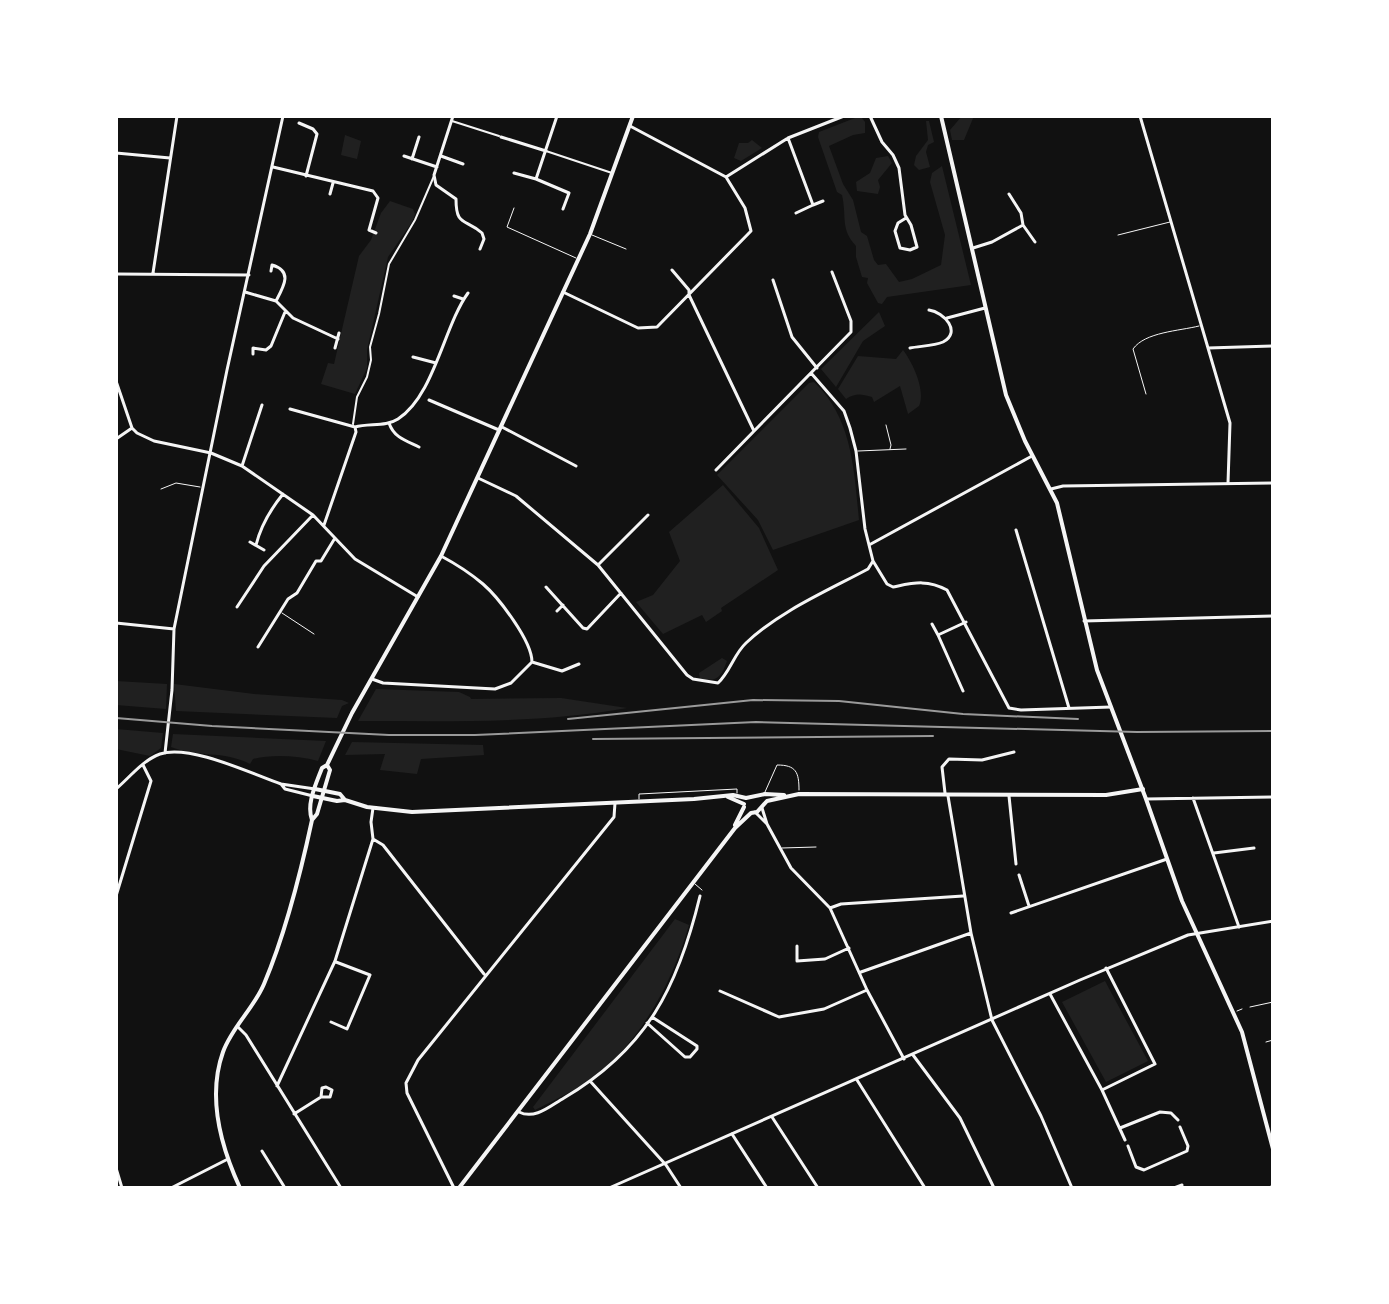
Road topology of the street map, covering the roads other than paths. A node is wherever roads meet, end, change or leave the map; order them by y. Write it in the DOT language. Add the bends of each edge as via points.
graph roads {
  1 [pos="177,116"];
  2 [pos="283,116"];
  3 [pos="557,116"];
  4 [pos="633,116"];
  5 [pos="844,116"];
  6 [pos="870,116"];
  7 [pos="941,116"];
  8 [pos="1140,116"];
  9 [pos="452,118"];
  10 [pos="299,123"];
  11 [pos="630,126"];
  12 [pos="419,137"];
  13 [pos="501,137"];
  14 [pos="788,138"];
  15 [pos="546,151"];
  16 [pos="116,153"];
  17 [pos="404,156"];
  18 [pos="441,156"];
  19 [pos="170,158"];
  20 [pos="412,159"];
  21 [pos="463,164"];
  22 [pos="273,167"];
  23 [pos="437,167"];
  24 [pos="514,173"];
  25 [pos="613,173"];
  26 [pos="434,175"];
  27 [pos="306,176"];
  28 [pos="726,177"];
  29 [pos="536,179"];
  30 [pos="333,183"];
  31 [pos="330,194"];
  32 [pos="1009,194"];
  33 [pos="823,201"];
  34 [pos="813,205"];
  35 [pos="514,208"];
  36 [pos="563,209"];
  37 [pos="796,213"];
  38 [pos="906,218"];
  39 [pos="1171,222"];
  40 [pos="1023,225"];
  41 [pos="376,233"];
  42 [pos="590,234"];
  43 [pos="1118,235"];
  44 [pos="1035,242"];
  45 [pos="973,248"];
  46 [pos="480,249"];
  47 [pos="626,249"];
  48 [pos="578,260"];
  49 [pos="672,270"];
  50 [pos="271,271"];
  51 [pos="832,272"];
  52 [pos="153,273"];
  53 [pos="116,274"];
  54 [pos="249,275"];
  55 [pos="773,280"];
  56 [pos="245,292"];
  57 [pos="563,292"];
  58 [pos="468,293"];
  59 [pos="689,295"];
  60 [pos="454,296"];
  61 [pos="463,299"];
  62 [pos="276,301"];
  63 [pos="985,308"];
  64 [pos="929,310"];
  65 [pos="285,312"];
  66 [pos="946,318"];
  67 [pos="1202,325"];
  68 [pos="339,333"];
  69 [pos="338,339"];
  70 [pos="1273,346"];
  71 [pos="335,348"];
  72 [pos="910,348"];
  73 [pos="1208,348"];
  74 [pos="253,354"];
  75 [pos="413,357"];
  76 [pos="436,363"];
  77 [pos="817,368"];
  78 [pos="811,373"];
  79 [pos="116,381"];
  80 [pos="1146,394"];
  81 [pos="429,400"];
  82 [pos="262,405"];
  83 [pos="290,409"];
  84 [pos="389,423"];
  85 [pos="886,425"];
  86 [pos="355,427"];
  87 [pos="132,428"];
  88 [pos="500,428"];
  89 [pos="754,431"];
  90 [pos="116,439"];
  91 [pos="419,447"];
  92 [pos="890,449"];
  93 [pos="906,449"];
  94 [pos="856,451"];
  95 [pos="211,453"];
  96 [pos="1032,456"];
  97 [pos="242,466"];
  98 [pos="576,466"];
  99 [pos="716,470"];
  100 [pos="477,478"];
  101 [pos="1228,483"];
  102 [pos="1273,483"];
  103 [pos="203,488"];
  104 [pos="161,489"];
  105 [pos="1051,489"];
  106 [pos="283,494"];
  107 [pos="313,515"];
  108 [pos="648,515"];
  109 [pos="324,525"];
  110 [pos="1016,530"];
  111 [pos="335,537"];
  112 [pos="250,542"];
  113 [pos="256,545"];
  114 [pos="869,545"];
  115 [pos="264,550"];
  116 [pos="441,556"];
  117 [pos="873,561"];
  118 [pos="598,565"];
  119 [pos="546,587"];
  120 [pos="621,593"];
  121 [pos="419,598"];
  122 [pos="563,605"];
  123 [pos="237,607"];
  124 [pos="557,611"];
  125 [pos="280,612"];
  126 [pos="1273,616"];
  127 [pos="1084,621"];
  128 [pos="966,622"];
  129 [pos="116,623"];
  130 [pos="932,624"];
  131 [pos="174,629"];
  132 [pos="266,634"];
  133 [pos="314,634"];
  134 [pos="938,635"];
  135 [pos="272,637"];
  136 [pos="258,647"];
  137 [pos="532,662"];
  138 [pos="579,664"];
  139 [pos="372,679"];
  140 [pos="963,691"];
  141 [pos="1111,707"];
  142 [pos="1069,708"];
  143 [pos="1014,752"];
  144 [pos="165,753"];
  145 [pos="143,765"];
  146 [pos="327,765"];
  147 [pos="281,784"];
  148 [pos="116,789"];
  149 [pos="315,789"];
  150 [pos="1143,789"];
  151 [pos="324,791"];
  152 [pos="694,791"];
  153 [pos="765,794"];
  154 [pos="799,794"];
  155 [pos="737,795"];
  156 [pos="313,796"];
  157 [pos="786,796"];
  158 [pos="947,796"];
  159 [pos="1009,796"];
  160 [pos="728,797"];
  161 [pos="758,797"];
  162 [pos="1273,797"];
  163 [pos="322,798"];
  164 [pos="1193,798"];
  165 [pos="694,799"];
  166 [pos="1146,799"];
  167 [pos="345,800"];
  168 [pos="639,802"];
  169 [pos="615,803"];
  170 [pos="745,803"];
  171 [pos="761,806"];
  172 [pos="373,808"];
  173 [pos="753,812"];
  174 [pos="312,820"];
  175 [pos="767,824"];
  176 [pos="735,828"];
  177 [pos="373,839"];
  178 [pos="816,847"];
  179 [pos="781,848"];
  180 [pos="1254,848"];
  181 [pos="1214,853"];
  182 [pos="1167,859"];
  183 [pos="1016,864"];
  184 [pos="1019,875"];
  185 [pos="693,883"];
  186 [pos="688,889"];
  187 [pos="702,890"];
  188 [pos="116,896"];
  189 [pos="700,896"];
  190 [pos="963,896"];
  191 [pos="1029,906"];
  192 [pos="830,908"];
  193 [pos="1011,913"];
  194 [pos="1273,921"];
  195 [pos="1239,927"];
  196 [pos="971,933"];
  197 [pos="1195,934"];
  198 [pos="797,946"];
  199 [pos="849,948"];
  200 [pos="335,961"];
  201 [pos="1106,968"];
  202 [pos="860,973"];
  203 [pos="485,975"];
  204 [pos="867,990"];
  205 [pos="720,991"];
  206 [pos="1050,994"];
  207 [pos="1273,1002"];
  208 [pos="1250,1007"];
  209 [pos="1242,1009"];
  210 [pos="1234,1011"];
  211 [pos="652,1017"];
  212 [pos="992,1020"];
  213 [pos="331,1022"];
  214 [pos="647,1023"];
  215 [pos="238,1027"];
  216 [pos="1273,1040"];
  217 [pos="1266,1042"];
  218 [pos="1254,1046"];
  219 [pos="1247,1048"];
  220 [pos="913,1055"];
  221 [pos="904,1059"];
  222 [pos="857,1080"];
  223 [pos="590,1081"];
  224 [pos="277,1086"];
  225 [pos="1102,1090"];
  226 [pos="321,1097"];
  227 [pos="519,1112"];
  228 [pos="294,1114"];
  229 [pos="772,1117"];
  230 [pos="1178,1120"];
  231 [pos="1180,1127"];
  232 [pos="1120,1128"];
  233 [pos="732,1134"];
  234 [pos="1125,1140"];
  235 [pos="1128,1146"];
  236 [pos="1273,1149"];
  237 [pos="262,1151"];
  238 [pos="228,1159"];
  239 [pos="666,1165"];
  240 [pos="116,1168"];
  241 [pos="1182,1185"];
  242 [pos="122,1188"];
  243 [pos="171,1188"];
  244 [pos="240,1188"];
  245 [pos="285,1188"];
  246 [pos="341,1188"];
  247 [pos="457,1188"];
  248 [pos="609,1188"];
  249 [pos="681,1188"];
  250 [pos="767,1188"];
  251 [pos="818,1188"];
  252 [pos="925,1188"];
  253 [pos="994,1188"];
  254 [pos="1072,1188"];
  255 [pos="1174,1188"];
  1 -- 19 [label="street"];
  2 -- 22 [label="street"];
  3 -- 15 [label="street"];
  4 -- 11 [label="main road"];
  5 -- 14 [label="street"];
  6 -- 38 [label="street" via="899,168"];
  7 -- 45 [label="main road"];
  8 -- 39 [label="street"];
  9 -- 13 [label="street"];
  9 -- 18 [label="street"];
  10 -- 27 [label="street" via="317,134"];
  11 -- 25 [label="main road"];
  11 -- 28 [label="street"];
  12 -- 20 [label="street"];
  13 -- 15 [label="street"];
  14 -- 28 [label="street"];
  14 -- 34 [label="street"];
  15 -- 25 [label="street"];
  15 -- 29 [label="street"];
  16 -- 19 [label="street"];
  17 -- 20 [label="street"];
  18 -- 21 [label="street"];
  18 -- 23 [label="street"];
  19 -- 52 [label="street"];
  20 -- 23 [label="street"];
  22 -- 27 [label="street"];
  22 -- 54 [label="street"];
  23 -- 26 [label="street"];
  24 -- 29 [label="street"];
  25 -- 42 [label="main road"];
  26 -- 46 [label="street" via="436,185 456,199 460,220 482,233"];
  26 -- 86 [label="street" via="389,264 371,360 354,409"];
  27 -- 30 [label="street"];
  28 -- 59 [label="street" via="745,208 751,231"];
  29 -- 36 [label="street" via="569,193"];
  30 -- 31 [label="street"];
  30 -- 41 [label="street" via="373,191 378,198 369,230"];
  32 -- 40 [label="street"];
  33 -- 34 [label="street"];
  34 -- 37 [label="street"];
  35 -- 48 [label="lane" via="507,227"];
  38 -- 38 [label="street" via="917,247 910,250 900,248 895,231"];
  39 -- 43 [label="lane"];
  39 -- 67 [label="street"];
  40 -- 44 [label="street"];
  40 -- 45 [label="street"];
  42 -- 47 [label="lane"];
  42 -- 48 [label="main road"];
  45 -- 63 [label="main road"];
  48 -- 57 [label="main road"];
  49 -- 59 [label="street"];
  50 -- 62 [label="street" via="272,264 286,273"];
  51 -- 77 [label="street" via="853,327"];
  52 -- 53 [label="street"];
  52 -- 54 [label="street"];
  54 -- 56 [label="street"];
  55 -- 77 [label="street" via="792,337"];
  56 -- 62 [label="street"];
  56 -- 95 [label="street"];
  57 -- 59 [label="street" via="646,330 657,327"];
  57 -- 88 [label="main road"];
  58 -- 61 [label="street"];
  59 -- 89 [label="street"];
  60 -- 61 [label="street"];
  61 -- 76 [label="street"];
  62 -- 65 [label="street"];
  63 -- 66 [label="street"];
  63 -- 96 [label="main road" via="1006,395"];
  64 -- 66 [label="street"];
  65 -- 69 [label="street"];
  65 -- 74 [label="street" via="271,346 254,346"];
  66 -- 72 [label="street" via="947,339"];
  67 -- 73 [label="street"];
  67 -- 80 [label="lane" via="1136,345"];
  68 -- 69 [label="street"];
  69 -- 71 [label="street"];
  70 -- 73 [label="street"];
  73 -- 101 [label="street" via="1230,423"];
  75 -- 76 [label="street"];
  76 -- 84 [label="street" via="411,407"];
  77 -- 78 [label="street"];
  78 -- 89 [label="street"];
  78 -- 94 [label="street" via="844,411"];
  79 -- 87 [label="street"];
  81 -- 88 [label="street"];
  82 -- 97 [label="street"];
  83 -- 86 [label="street"];
  84 -- 86 [label="street"];
  84 -- 91 [label="street" via="399,437"];
  85 -- 92 [label="lane"];
  86 -- 109 [label="street"];
  87 -- 90 [label="street"];
  87 -- 95 [label="street" via="154,441"];
  88 -- 98 [label="street"];
  88 -- 100 [label="main road"];
  89 -- 99 [label="street"];
  92 -- 93 [label="lane"];
  92 -- 94 [label="lane"];
  94 -- 114 [label="street"];
  95 -- 97 [label="street"];
  95 -- 103 [label="street"];
  96 -- 105 [label="main road"];
  96 -- 114 [label="street"];
  97 -- 106 [label="street"];
  100 -- 116 [label="main road"];
  100 -- 118 [label="street" via="516,496"];
  101 -- 102 [label="street"];
  101 -- 105 [label="street"];
  103 -- 104 [label="lane" via="176,483"];
  103 -- 131 [label="street"];
  105 -- 127 [label="main road"];
  106 -- 107 [label="street"];
  106 -- 113 [label="street" via="265,519"];
  107 -- 109 [label="street"];
  107 -- 123 [label="street" via="264,566"];
  108 -- 118 [label="street"];
  109 -- 111 [label="street"];
  110 -- 142 [label="street"];
  111 -- 121 [label="street" via="355,559"];
  111 -- 125 [label="street"];
  112 -- 113 [label="street"];
  113 -- 115 [label="street"];
  114 -- 117 [label="street"];
  116 -- 121 [label="main road"];
  116 -- 137 [label="street" via="491,592 528,643"];
  117 -- 120 [label="street" via="868,569 750,639 722,680 712,684 687,675"];
  117 -- 128 [label="street" via="893,587 924,582 947,590"];
  118 -- 120 [label="street"];
  119 -- 122 [label="street"];
  120 -- 122 [label="street" via="587,629"];
  121 -- 139 [label="main road"];
  122 -- 124 [label="street"];
  125 -- 132 [label="street"];
  125 -- 133 [label="lane"];
  126 -- 127 [label="street"];
  127 -- 141 [label="main road"];
  128 -- 134 [label="street"];
  128 -- 142 [label="street" via="1005,705 1021,710"];
  129 -- 131 [label="street"];
  130 -- 134 [label="street"];
  131 -- 144 [label="street"];
  132 -- 135 [label="street"];
  132 -- 136 [label="street"];
  134 -- 140 [label="street"];
  137 -- 138 [label="street" via="562,671"];
  137 -- 139 [label="street" via="511,683 495,689"];
  139 -- 146 [label="main road"];
  141 -- 142 [label="street"];
  141 -- 150 [label="main road"];
  143 -- 158 [label="street" via="982,760 949,759 942,767"];
  144 -- 145 [label="street"];
  144 -- 147 [label="street" via="216,758"];
  145 -- 148 [label="street"];
  145 -- 188 [label="street" via="151,781"];
  146 -- 149 [label="main road"];
  146 -- 151 [label="main road"];
  147 -- 149 [label="street"];
  147 -- 156 [label="street"];
  149 -- 151 [label="main road"];
  149 -- 156 [label="main road"];
  150 -- 159 [label="main road" via="1106,795"];
  150 -- 166 [label="main road"];
  151 -- 163 [label="main road"];
  151 -- 167 [label="main road"];
  152 -- 155 [label="lane" via="737,789"];
  152 -- 165 [label="lane"];
  152 -- 168 [label="lane" via="639,794"];
  153 -- 154 [label="lane" via="777,765 796,769"];
  153 -- 157 [label="main road"];
  153 -- 161 [label="main road"];
  154 -- 157 [label="main road"];
  154 -- 158 [label="main road"];
  155 -- 160 [label="main road"];
  155 -- 170 [label="main road"];
  156 -- 163 [label="main road"];
  156 -- 174 [label="main road"];
  157 -- 171 [label="main road"];
  158 -- 159 [label="main road"];
  158 -- 190 [label="street"];
  159 -- 183 [label="street"];
  160 -- 165 [label="main road"];
  160 -- 170 [label="main road"];
  161 -- 170 [label="main road" via="752,795"];
  161 -- 171 [label="main road"];
  162 -- 164 [label="street"];
  163 -- 167 [label="main road"];
  163 -- 174 [label="main road"];
  164 -- 166 [label="street"];
  164 -- 181 [label="street"];
  165 -- 168 [label="main road"];
  166 -- 182 [label="main road"];
  167 -- 172 [label="main road"];
  168 -- 169 [label="main road"];
  169 -- 172 [label="main road" via="412,812"];
  169 -- 203 [label="street" via="614,817"];
  170 -- 173 [label="main road"];
  170 -- 176 [label="main road"];
  171 -- 173 [label="main road"];
  171 -- 175 [label="street"];
  172 -- 177 [label="street"];
  173 -- 175 [label="street"];
  173 -- 176 [label="main road"];
  174 -- 215 [label="main road" via="293,902 263,987"];
  175 -- 179 [label="street"];
  176 -- 185 [label="main road"];
  177 -- 200 [label="street"];
  177 -- 203 [label="street"];
  178 -- 179 [label="lane"];
  179 -- 192 [label="street" via="791,868"];
  180 -- 181 [label="street"];
  181 -- 195 [label="street"];
  182 -- 191 [label="street"];
  182 -- 197 [label="main road"];
  184 -- 191 [label="street"];
  185 -- 186 [label="main road"];
  185 -- 187 [label="lane"];
  186 -- 189 [label="lane"];
  186 -- 227 [label="main road"];
  189 -- 211 [label="street" via="683,957"];
  190 -- 192 [label="street"];
  190 -- 196 [label="street"];
  191 -- 193 [label="street"];
  192 -- 199 [label="street"];
  194 -- 195 [label="street"];
  195 -- 197 [label="street"];
  196 -- 202 [label="street"];
  196 -- 212 [label="street"];
  197 -- 201 [label="street"];
  197 -- 210 [label="main road"];
  198 -- 199 [label="street" via="797,961 825,959"];
  199 -- 202 [label="street"];
  200 -- 213 [label="street" via="370,975 347,1029"];
  200 -- 224 [label="street"];
  201 -- 206 [label="street"];
  201 -- 225 [label="street" via="1155,1064"];
  202 -- 204 [label="street"];
  203 -- 247 [label="street" via="406,1083"];
  204 -- 205 [label="street" via="824,1009 779,1017"];
  204 -- 221 [label="street"];
  206 -- 212 [label="street"];
  206 -- 225 [label="street"];
  207 -- 208 [label="lane"];
  209 -- 210 [label="lane"];
  210 -- 219 [label="main road"];
  211 -- 214 [label="street"];
  211 -- 214 [label="street" via="697,1049 685,1057"];
  212 -- 220 [label="street"];
  212 -- 254 [label="street"];
  214 -- 223 [label="street"];
  215 -- 224 [label="street"];
  215 -- 238 [label="main road" via="223,1052 218,1084 218,1127"];
  216 -- 217 [label="lane"];
  218 -- 219 [label="lane"];
  219 -- 236 [label="main road"];
  220 -- 221 [label="street"];
  220 -- 253 [label="street" via="960,1118"];
  221 -- 222 [label="street"];
  222 -- 229 [label="street"];
  222 -- 252 [label="street"];
  223 -- 227 [label="street" via="536,1114"];
  223 -- 239 [label="street"];
  224 -- 228 [label="street"];
  225 -- 232 [label="street"];
  226 -- 228 [label="street"];
  227 -- 247 [label="main road"];
  228 -- 246 [label="street"];
  229 -- 233 [label="street"];
  229 -- 251 [label="street"];
  230 -- 232 [label="street" via="1160,1112"];
  231 -- 235 [label="street" via="1188,1146 1184,1155 1144,1170 1136,1167"];
  232 -- 234 [label="street"];
  233 -- 239 [label="street"];
  233 -- 250 [label="street"];
  237 -- 245 [label="street"];
  238 -- 243 [label="street"];
  238 -- 244 [label="main road"];
  239 -- 248 [label="street"];
  239 -- 249 [label="street"];
  240 -- 242 [label="street"];
  241 -- 255 [label="street"];
}
